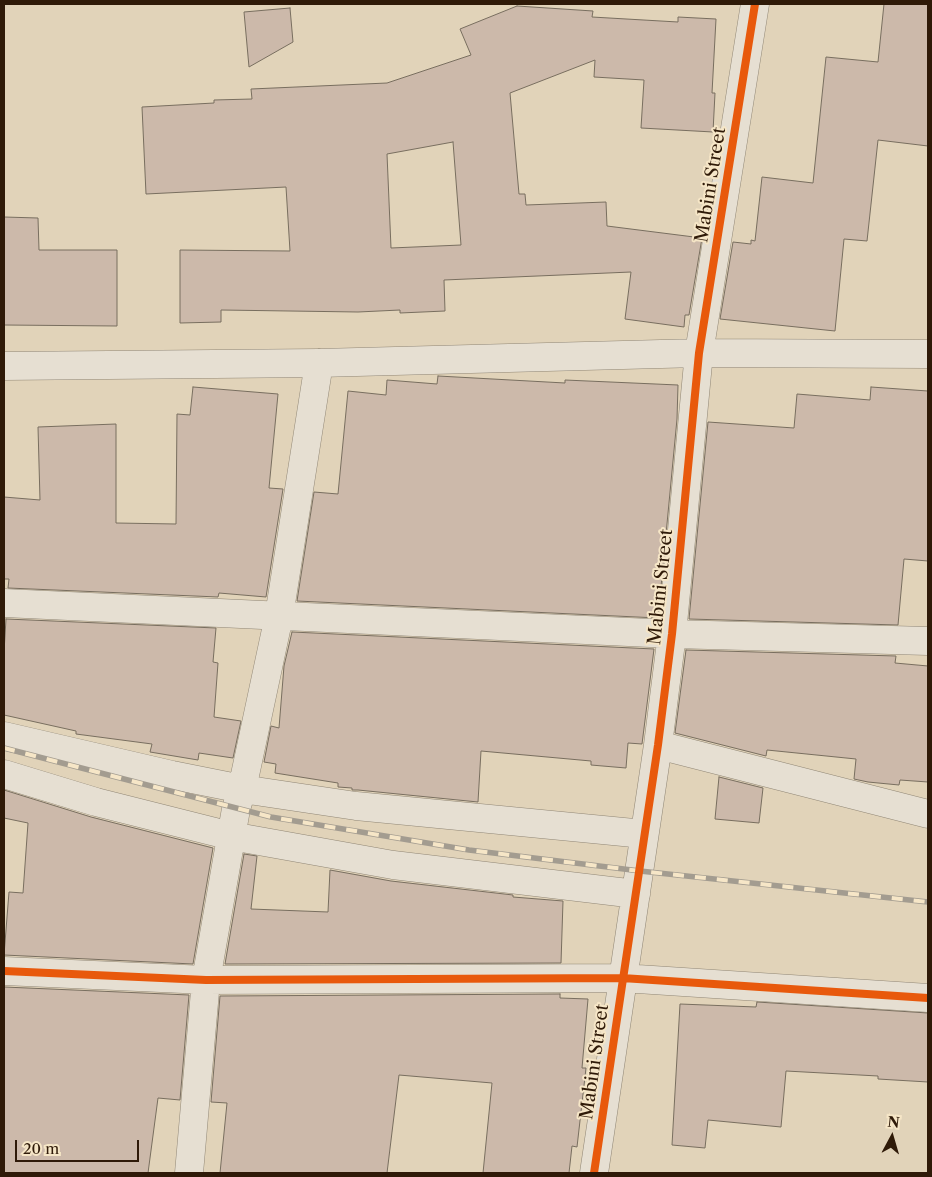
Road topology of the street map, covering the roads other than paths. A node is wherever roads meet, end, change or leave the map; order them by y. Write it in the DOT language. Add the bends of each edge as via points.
graph roads {
  1 [pos="755,4"];
  2 [pos="700,353"];
  3 [pos="928,354"];
  4 [pos="319,363"];
  5 [pos="4,366"];
  6 [pos="4,603"];
  7 [pos="279,616"];
  8 [pos="672,634"];
  9 [pos="928,642"];
  10 [pos="4,736"];
  11 [pos="658,745"];
  12 [pos="4,774"];
  13 [pos="242,789"];
  14 [pos="928,814"];
  15 [pos="644,834"];
  16 [pos="231,836"];
  17 [pos="636,894"];
  18 [pos="4,971"];
  19 [pos="622,978"];
  20 [pos="206,980"];
  21 [pos="928,998"];
  22 [pos="189,1173"];
  23 [pos="594,1173"];
  1 -- 2 [label="street, Mabini Street"];
  2 -- 3 [label="street"];
  2 -- 4 [label="street"];
  2 -- 8 [label="street, Mabini Street"];
  4 -- 5 [label="street"];
  4 -- 7 [label="street"];
  6 -- 7 [label="street"];
  7 -- 8 [label="street"];
  7 -- 13 [label="street"];
  8 -- 9 [label="street"];
  8 -- 11 [label="street, Mabini Street"];
  10 -- 13 [label="street"];
  11 -- 14 [label="street"];
  11 -- 15 [label="street, Mabini Street"];
  12 -- 16 [label="street" via="96,802"];
  13 -- 15 [label="street" via="356,806"];
  13 -- 16 [label="street"];
  15 -- 17 [label="street, Mabini Street"];
  16 -- 17 [label="street" via="393,865"];
  16 -- 20 [label="street"];
  17 -- 19 [label="street, Mabini Street"];
  18 -- 20 [label="street"];
  19 -- 20 [label="street"];
  19 -- 21 [label="street"];
  19 -- 23 [label="street, Mabini Street"];
  20 -- 22 [label="street"];
}
